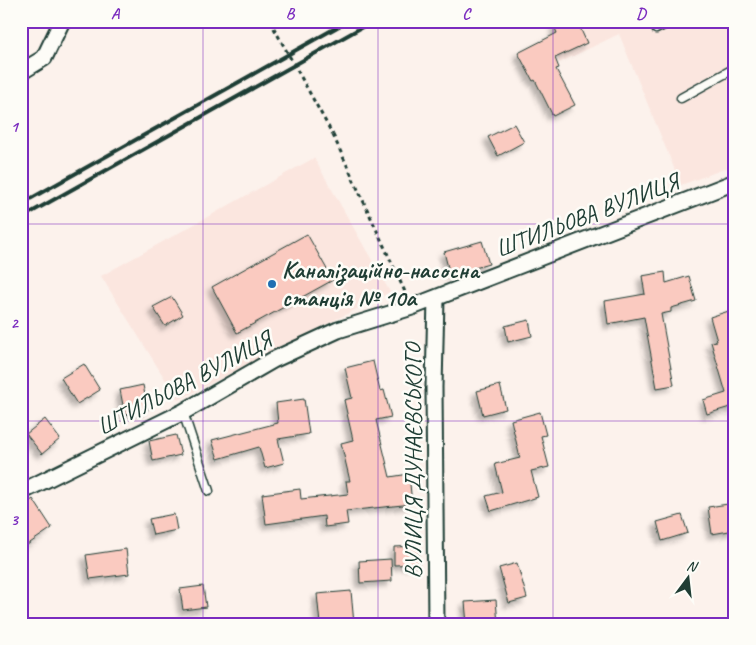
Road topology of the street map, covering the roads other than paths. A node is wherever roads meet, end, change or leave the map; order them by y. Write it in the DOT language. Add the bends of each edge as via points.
graph roads {
  1 [pos="62,21"];
  2 [pos="672,21"];
  3 [pos="656,29"];
  4 [pos="735,68"];
  5 [pos="21,72"];
  6 [pos="681,98"];
  7 [pos="735,182"];
  8 [pos="436,298"];
  9 [pos="183,412"];
  10 [pos="209,491"];
  11 [pos="21,492"];
  12 [pos="436,624"];
  1 -- 5 [label="street" via="44,58"];
  2 -- 3 [label="lane"];
  4 -- 6 [label="lane"];
  7 -- 8 [label="street, ШТИЛЬОВА ВУЛИЦЯ"];
  8 -- 9 [label="street, ШТИЛЬОВА ВУЛИЦЯ" via="338,330 289,352"];
  8 -- 12 [label="street, ВУЛИЦЯ ДУНАЄВСЬКОГО"];
  9 -- 10 [label="lane"];
  9 -- 11 [label="street, ШТИЛЬОВА ВУЛИЦЯ"];
}
